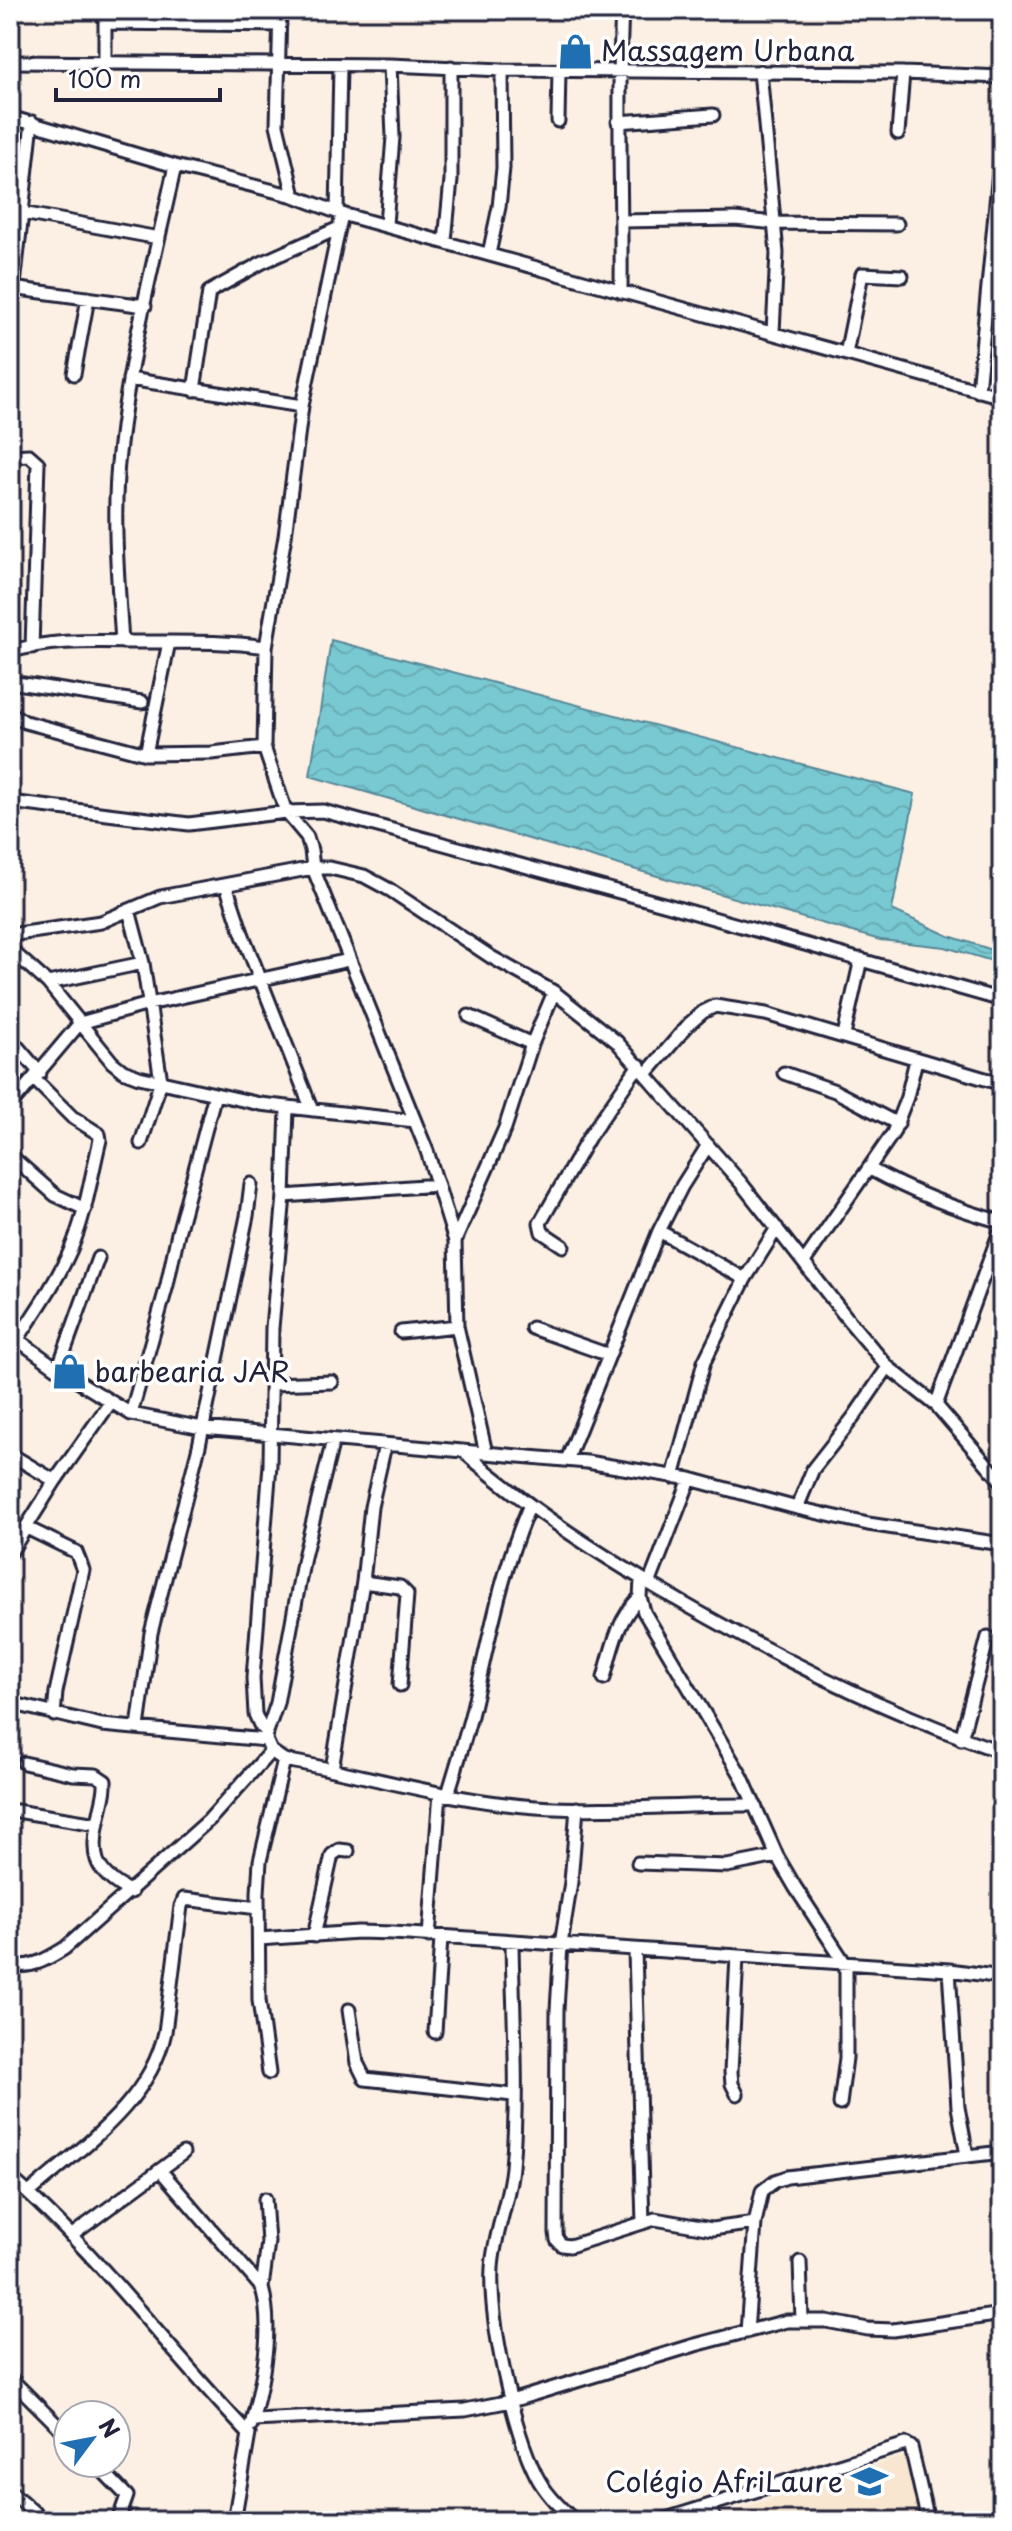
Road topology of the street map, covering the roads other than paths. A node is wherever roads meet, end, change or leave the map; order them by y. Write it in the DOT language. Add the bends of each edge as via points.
graph roads {
  1 [pos="105,10"];
  2 [pos="280,10"];
  3 [pos="312,10"];
  4 [pos="482,10"];
  5 [pos="560,10"];
  6 [pos="622,10"];
  7 [pos="105,23"];
  8 [pos="280,25"];
  9 [pos="10,62"];
  10 [pos="105,64"];
  11 [pos="279,65"];
  12 [pos="390,65"];
  13 [pos="340,66"];
  14 [pos="451,67"];
  15 [pos="502,70"];
  16 [pos="559,70"];
  17 [pos="619,71"];
  18 [pos="760,71"];
  19 [pos="903,73"];
  20 [pos="1002,77"];
  21 [pos="713,115"];
  22 [pos="10,117"];
  23 [pos="558,121"];
  24 [pos="32,122"];
  25 [pos="618,122"];
  26 [pos="898,133"];
  27 [pos="1002,140"];
  28 [pos="175,166"];
  29 [pos="294,196"];
  30 [pos="22,213"];
  31 [pos="340,213"];
  32 [pos="622,221"];
  33 [pos="775,223"];
  34 [pos="386,224"];
  35 [pos="897,224"];
  36 [pos="339,228"];
  37 [pos="159,238"];
  38 [pos="445,241"];
  39 [pos="489,254"];
  40 [pos="902,276"];
  41 [pos="12,288"];
  42 [pos="621,292"];
  43 [pos="88,298"];
  44 [pos="145,306"];
  45 [pos="10,321"];
  46 [pos="773,332"];
  47 [pos="846,354"];
  48 [pos="74,374"];
  49 [pos="129,379"];
  50 [pos="194,390"];
  51 [pos="978,391"];
  52 [pos="1002,397"];
  53 [pos="302,406"];
  54 [pos="10,456"];
  55 [pos="122,642"];
  56 [pos="169,642"];
  57 [pos="32,647"];
  58 [pos="266,647"];
  59 [pos="10,652"];
  60 [pos="10,682"];
  61 [pos="142,702"];
  62 [pos="10,713"];
  63 [pos="264,747"];
  64 [pos="146,754"];
  65 [pos="10,802"];
  66 [pos="286,812"];
  67 [pos="313,868"];
  68 [pos="226,885"];
  69 [pos="129,910"];
  70 [pos="10,935"];
  71 [pos="10,949"];
  72 [pos="861,959"];
  73 [pos="349,960"];
  74 [pos="143,963"];
  75 [pos="261,980"];
  76 [pos="48,983"];
  77 [pos="554,992"];
  78 [pos="1002,1000"];
  79 [pos="149,1004"];
  80 [pos="469,1016"];
  81 [pos="80,1023"];
  82 [pos="844,1035"];
  83 [pos="10,1038"];
  84 [pos="532,1044"];
  85 [pos="916,1060"];
  86 [pos="642,1070"];
  87 [pos="784,1073"];
  88 [pos="37,1076"];
  89 [pos="161,1081"];
  90 [pos="1002,1084"];
  91 [pos="215,1094"];
  92 [pos="10,1106"];
  93 [pos="287,1108"];
  94 [pos="312,1110"];
  95 [pos="415,1121"];
  96 [pos="898,1124"];
  97 [pos="141,1143"];
  98 [pos="708,1145"];
  99 [pos="10,1155"];
  100 [pos="870,1169"];
  101 [pos="251,1184"];
  102 [pos="438,1185"];
  103 [pos="284,1196"];
  104 [pos="85,1209"];
  105 [pos="1002,1224"];
  106 [pos="777,1228"];
  107 [pos="659,1231"];
  108 [pos="455,1241"];
  109 [pos="563,1246"];
  110 [pos="98,1258"];
  111 [pos="804,1262"];
  112 [pos="745,1279"];
  113 [pos="457,1326"];
  114 [pos="532,1328"];
  115 [pos="401,1332"];
  116 [pos="14,1337"];
  117 [pos="609,1355"];
  118 [pos="888,1367"];
  119 [pos="58,1369"];
  120 [pos="332,1382"];
  121 [pos="270,1384"];
  122 [pos="110,1403"];
  123 [pos="936,1405"];
  124 [pos="131,1414"];
  125 [pos="202,1428"];
  126 [pos="271,1434"];
  127 [pos="333,1440"];
  128 [pos="385,1445"];
  129 [pos="463,1451"];
  130 [pos="486,1453"];
  131 [pos="10,1454"];
  132 [pos="567,1460"];
  133 [pos="673,1477"];
  134 [pos="690,1479"];
  135 [pos="55,1481"];
  136 [pos="1002,1482"];
  137 [pos="529,1507"];
  138 [pos="797,1508"];
  139 [pos="27,1528"];
  140 [pos="1002,1544"];
  141 [pos="11,1548"];
  142 [pos="363,1582"];
  143 [pos="645,1582"];
  144 [pos="640,1597"];
  145 [pos="988,1637"];
  146 [pos="604,1678"];
  147 [pos="400,1685"];
  148 [pos="10,1703"];
  149 [pos="54,1715"];
  150 [pos="138,1727"];
  151 [pos="961,1739"];
  152 [pos="268,1741"];
  153 [pos="1002,1752"];
  154 [pos="284,1760"];
  155 [pos="24,1763"];
  156 [pos="332,1769"];
  157 [pos="444,1793"];
  158 [pos="755,1805"];
  159 [pos="577,1808"];
  160 [pos="10,1810"];
  161 [pos="97,1824"];
  162 [pos="348,1851"];
  163 [pos="777,1856"];
  164 [pos="638,1863"];
  165 [pos="131,1892"];
  166 [pos="258,1908"];
  167 [pos="314,1936"];
  168 [pos="435,1937"];
  169 [pos="259,1939"];
  170 [pos="512,1942"];
  171 [pos="561,1944"];
  172 [pos="635,1951"];
  173 [pos="737,1957"];
  174 [pos="10,1965"];
  175 [pos="846,1965"];
  176 [pos="949,1970"];
  177 [pos="1002,1977"];
  178 [pos="349,2010"];
  179 [pos="435,2032"];
  180 [pos="269,2073"];
  181 [pos="737,2094"];
  182 [pos="513,2095"];
  183 [pos="840,2104"];
  184 [pos="1002,2152"];
  185 [pos="183,2153"];
  186 [pos="967,2155"];
  187 [pos="160,2170"];
  188 [pos="10,2177"];
  189 [pos="29,2193"];
  190 [pos="265,2199"];
  191 [pos="643,2223"];
  192 [pos="755,2223"];
  193 [pos="71,2236"];
  194 [pos="800,2262"];
  195 [pos="262,2288"];
  196 [pos="1002,2314"];
  197 [pos="802,2320"];
  198 [pos="747,2332"];
  199 [pos="10,2378"];
  200 [pos="511,2401"];
  201 [pos="52,2420"];
  202 [pos="253,2420"];
  203 [pos="249,2434"];
  204 [pos="111,2479"];
  205 [pos="10,2491"];
  206 [pos="709,2506"];
  207 [pos="44,2521"];
  208 [pos="118,2521"];
  209 [pos="234,2521"];
  210 [pos="575,2521"];
  211 [pos="659,2521"];
  212 [pos="716,2521"];
  213 [pos="928,2521"];
  1 -- 7 [label="street"];
  2 -- 3 [label="street"];
  2 -- 8 [label="street"];
  4 -- 5 [label="street"];
  6 -- 17 [label="street"];
  7 -- 8 [label="street"];
  7 -- 10 [label="street"];
  8 -- 11 [label="street"];
  9 -- 10 [label="street"];
  10 -- 11 [label="street"];
  11 -- 13 [label="street"];
  11 -- 29 [label="street" via="277,125"];
  12 -- 13 [label="street"];
  12 -- 14 [label="street"];
  12 -- 34 [label="street" via="393,137"];
  13 -- 31 [label="street"];
  14 -- 15 [label="street"];
  14 -- 38 [label="street"];
  15 -- 16 [label="street"];
  15 -- 39 [label="street" via="503,168"];
  16 -- 17 [label="street"];
  16 -- 23 [label="street"];
  17 -- 18 [label="street"];
  17 -- 25 [label="street"];
  18 -- 19 [label="street"];
  18 -- 33 [label="street"];
  19 -- 20 [label="street"];
  19 -- 26 [label="street"];
  21 -- 25 [label="street"];
  22 -- 24 [label="street"];
  24 -- 28 [label="street"];
  24 -- 30 [label="street"];
  25 -- 32 [label="street"];
  27 -- 51 [label="street"];
  28 -- 29 [label="street"];
  28 -- 37 [label="street"];
  29 -- 31 [label="street"];
  30 -- 37 [label="street"];
  30 -- 41 [label="street"];
  31 -- 34 [label="street"];
  31 -- 36 [label="street"];
  32 -- 33 [label="street"];
  32 -- 42 [label="street"];
  33 -- 35 [label="street"];
  33 -- 46 [label="street"];
  34 -- 38 [label="street"];
  36 -- 50 [label="street" via="209,292"];
  36 -- 53 [label="street"];
  37 -- 44 [label="street"];
  38 -- 39 [label="street"];
  39 -- 42 [label="street"];
  40 -- 47 [label="street" via="862,274"];
  41 -- 43 [label="street"];
  41 -- 45 [label="street"];
  42 -- 46 [label="street"];
  43 -- 44 [label="street"];
  43 -- 48 [label="street"];
  44 -- 49 [label="street"];
  46 -- 47 [label="street"];
  47 -- 51 [label="street"];
  49 -- 50 [label="street"];
  49 -- 55 [label="street" via="118,456"];
  50 -- 53 [label="street"];
  51 -- 52 [label="street"];
  53 -- 58 [label="street"];
  54 -- 57 [label="street" via="29,455 38,463"];
  55 -- 56 [label="street"];
  55 -- 57 [label="street"];
  56 -- 58 [label="street"];
  56 -- 64 [label="street"];
  57 -- 59 [label="street"];
  58 -- 63 [label="street"];
  60 -- 61 [label="street"];
  62 -- 64 [label="street" via="25,722"];
  63 -- 64 [label="street"];
  63 -- 66 [label="street"];
  65 -- 66 [label="street" via="189,824"];
  66 -- 67 [label="street" via="307,837"];
  66 -- 72 [label="street" via="323,811"];
  67 -- 68 [label="street"];
  67 -- 73 [label="street"];
  67 -- 77 [label="street" via="364,876"];
  68 -- 69 [label="street" via="160,897"];
  68 -- 75 [label="street"];
  69 -- 70 [label="street" via="101,922"];
  69 -- 74 [label="street"];
  71 -- 76 [label="street"];
  72 -- 78 [label="street"];
  72 -- 82 [label="street"];
  73 -- 75 [label="street"];
  73 -- 95 [label="street"];
  74 -- 76 [label="street"];
  74 -- 79 [label="street"];
  75 -- 79 [label="street"];
  75 -- 94 [label="street"];
  76 -- 81 [label="street"];
  77 -- 84 [label="street"];
  77 -- 86 [label="street" via="598,1025"];
  79 -- 81 [label="street"];
  79 -- 89 [label="street"];
  80 -- 84 [label="street"];
  81 -- 88 [label="street"];
  81 -- 89 [label="street" via="123,1071"];
  82 -- 85 [label="street"];
  82 -- 86 [label="street" via="715,1006"];
  83 -- 88 [label="street"];
  84 -- 108 [label="street" via="505,1128"];
  85 -- 90 [label="street"];
  85 -- 96 [label="street"];
  86 -- 98 [label="street"];
  86 -- 109 [label="street" via="589,1137 540,1223 542,1232"];
  87 -- 96 [label="street" via="835,1091"];
  88 -- 92 [label="street"];
  88 -- 104 [label="street" via="72,1117 99,1134"];
  89 -- 91 [label="street"];
  89 -- 97 [label="street"];
  91 -- 93 [label="street"];
  91 -- 124 [label="street"];
  93 -- 94 [label="street"];
  93 -- 103 [label="street"];
  94 -- 95 [label="street"];
  95 -- 102 [label="street"];
  96 -- 100 [label="street"];
  98 -- 106 [label="street"];
  98 -- 107 [label="street"];
  99 -- 104 [label="street" via="55,1195"];
  100 -- 105 [label="street" via="950,1208"];
  100 -- 111 [label="street"];
  101 -- 125 [label="street"];
  102 -- 103 [label="street"];
  102 -- 108 [label="street"];
  103 -- 121 [label="street"];
  104 -- 116 [label="street" via="46,1295"];
  105 -- 123 [label="street"];
  106 -- 111 [label="street"];
  106 -- 112 [label="street"];
  107 -- 112 [label="street"];
  107 -- 117 [label="street"];
  108 -- 113 [label="street"];
  110 -- 119 [label="street"];
  111 -- 118 [label="street"];
  112 -- 133 [label="street" via="704,1362"];
  113 -- 115 [label="street"];
  113 -- 130 [label="street"];
  114 -- 117 [label="street"];
  116 -- 119 [label="street"];
  117 -- 132 [label="street"];
  118 -- 123 [label="street"];
  118 -- 138 [label="street" via="813,1469"];
  119 -- 122 [label="street"];
  120 -- 121 [label="street"];
  121 -- 126 [label="street"];
  122 -- 124 [label="street"];
  122 -- 135 [label="street"];
  123 -- 136 [label="street"];
  124 -- 125 [label="street"];
  125 -- 126 [label="street"];
  125 -- 150 [label="street" via="151,1633"];
  126 -- 127 [label="street"];
  126 -- 152 [label="street" via="253,1698"];
  127 -- 128 [label="street"];
  127 -- 152 [label="street"];
  128 -- 129 [label="street"];
  128 -- 142 [label="street"];
  129 -- 130 [label="street"];
  129 -- 137 [label="street"];
  130 -- 132 [label="street"];
  131 -- 135 [label="street"];
  132 -- 133 [label="street"];
  133 -- 134 [label="street"];
  134 -- 138 [label="street"];
  134 -- 143 [label="street"];
  135 -- 139 [label="street"];
  137 -- 143 [label="street"];
  137 -- 157 [label="street" via="513,1543 470,1720"];
  138 -- 140 [label="street"];
  139 -- 141 [label="street"];
  139 -- 149 [label="street" via="76,1552 83,1570"];
  142 -- 147 [label="street" via="400,1587 407,1594"];
  142 -- 156 [label="street"];
  143 -- 144 [label="street"];
  143 -- 151 [label="street" via="787,1661"];
  144 -- 146 [label="street" via="615,1633"];
  144 -- 158 [label="street"];
  145 -- 151 [label="street"];
  148 -- 149 [label="street"];
  149 -- 150 [label="street"];
  150 -- 152 [label="street"];
  151 -- 153 [label="street"];
  152 -- 154 [label="street"];
  152 -- 165 [label="street" via="209,1820"];
  154 -- 156 [label="street"];
  154 -- 166 [label="street" via="260,1861"];
  155 -- 161 [label="street" via="101,1777 106,1787"];
  156 -- 157 [label="street"];
  157 -- 159 [label="street"];
  157 -- 168 [label="street"];
  158 -- 159 [label="street"];
  158 -- 163 [label="street"];
  159 -- 171 [label="street"];
  160 -- 161 [label="street"];
  161 -- 165 [label="street" via="94,1841 100,1871"];
  162 -- 167 [label="street" via="332,1855"];
  163 -- 164 [label="street" via="727,1866"];
  163 -- 175 [label="street"];
  165 -- 174 [label="street" via="65,1948 39,1963"];
  166 -- 169 [label="street"];
  166 -- 189 [label="street" via="184,1899 165,2032 147,2078 109,2122"];
  167 -- 168 [label="street" via="358,1932"];
  167 -- 169 [label="street"];
  168 -- 170 [label="street"];
  168 -- 179 [label="street"];
  169 -- 180 [label="street" via="259,2000"];
  170 -- 171 [label="street"];
  170 -- 182 [label="street"];
  171 -- 172 [label="street"];
  171 -- 191 [label="street" via="557,2240 565,2247"];
  172 -- 173 [label="street"];
  172 -- 191 [label="street"];
  173 -- 175 [label="street"];
  173 -- 181 [label="street" via="731,2072"];
  175 -- 176 [label="street"];
  175 -- 183 [label="street" via="846,2058"];
  176 -- 177 [label="street"];
  176 -- 186 [label="street" via="958,2107"];
  178 -- 182 [label="street" via="357,2063 365,2079"];
  182 -- 200 [label="street" via="512,2166 492,2271"];
  184 -- 186 [label="street"];
  185 -- 187 [label="street"];
  186 -- 192 [label="street" via="787,2177 762,2191"];
  187 -- 193 [label="street"];
  187 -- 195 [label="street"];
  188 -- 189 [label="street"];
  189 -- 193 [label="street"];
  190 -- 195 [label="street" via="268,2242"];
  191 -- 192 [label="street" via="655,2219 725,2230"];
  192 -- 198 [label="street"];
  193 -- 203 [label="street"];
  194 -- 197 [label="street"];
  195 -- 202 [label="street" via="264,2368"];
  196 -- 197 [label="street" via="893,2330"];
  197 -- 198 [label="street"];
  198 -- 200 [label="street"];
  199 -- 201 [label="street"];
  200 -- 202 [label="street" via="465,2410"];
  200 -- 210 [label="street" via="537,2478"];
  202 -- 203 [label="street"];
  203 -- 209 [label="street"];
  204 -- 208 [label="street" via="127,2496"];
  205 -- 207 [label="street"];
  206 -- 211 [label="street"];
  206 -- 212 [label="street"];
  206 -- 213 [label="street" via="906,2444"];
}
